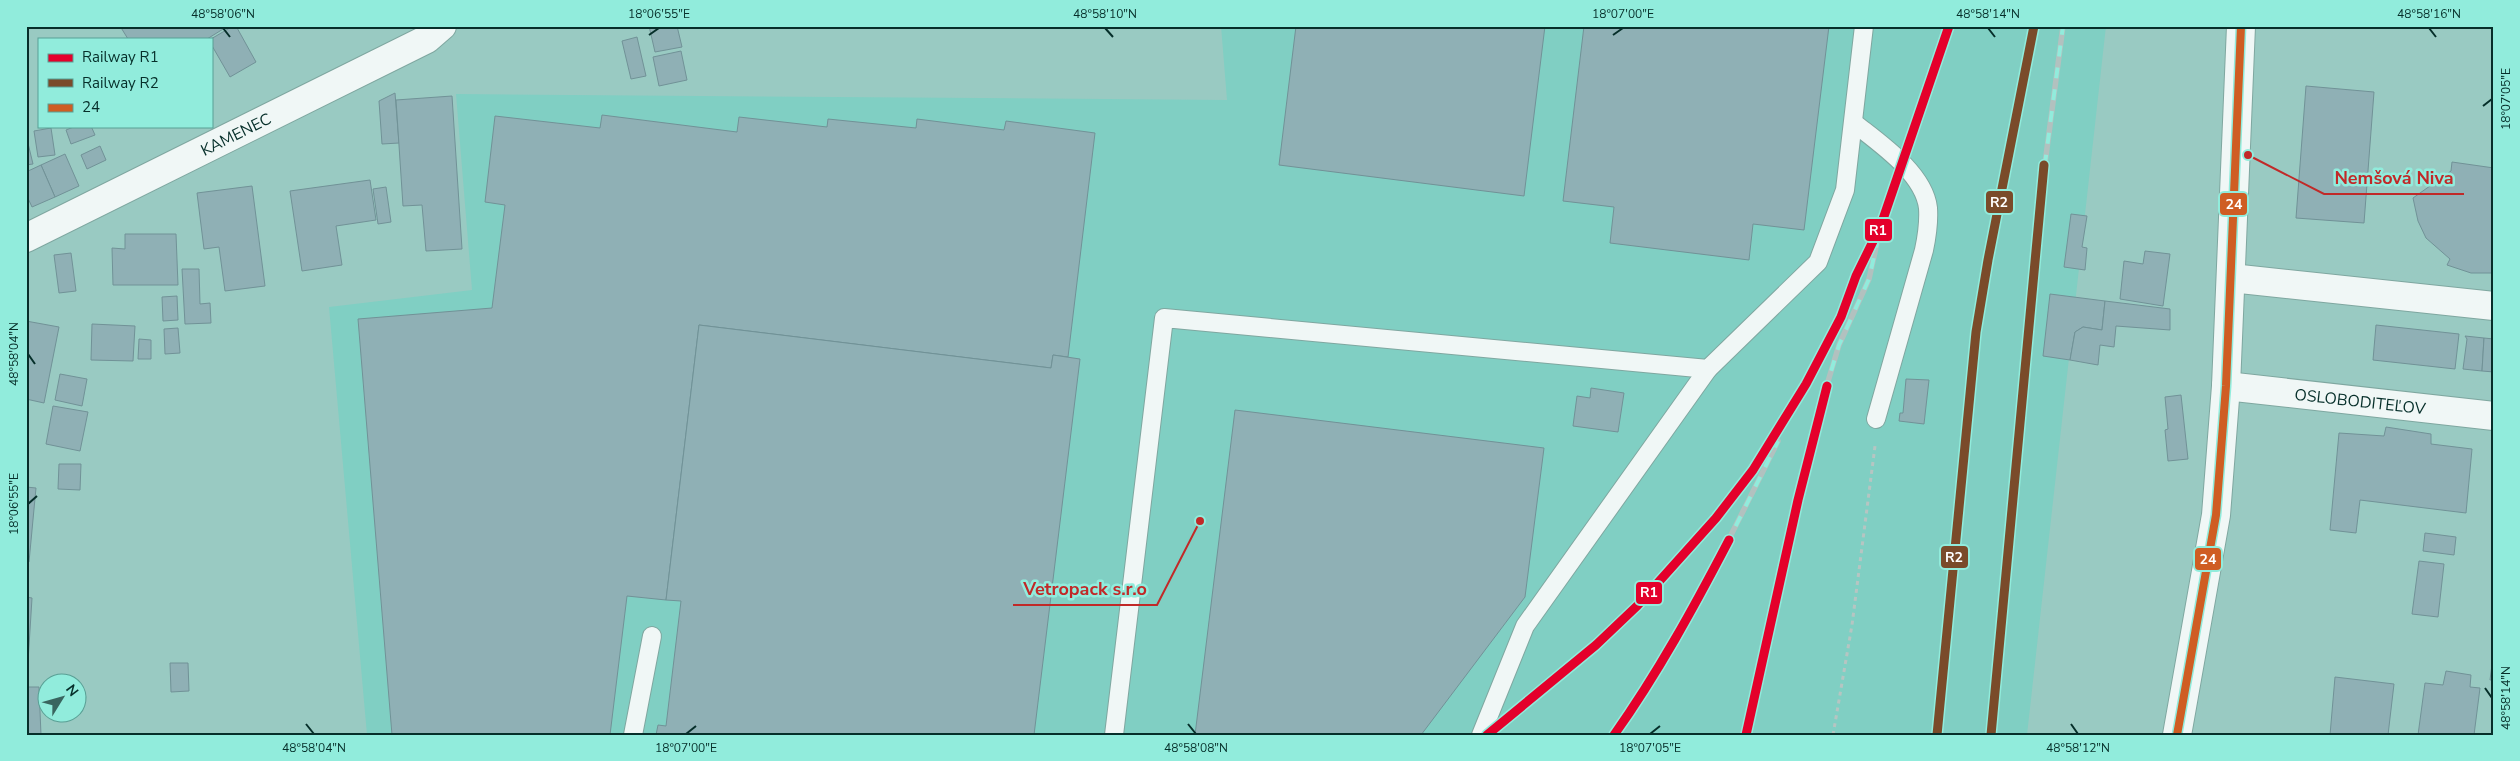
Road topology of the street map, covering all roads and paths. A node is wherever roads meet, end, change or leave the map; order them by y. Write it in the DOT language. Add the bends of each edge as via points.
graph roads {
  1 [pos="442,26"];
  2 [pos="1864,26"];
  3 [pos="2241,26"];
  4 [pos="1854,122"];
  5 [pos="26,238"];
  6 [pos="2231,278"];
  7 [pos="2494,306"];
  8 [pos="1708,369"];
  9 [pos="2226,386"];
  10 [pos="2494,416"];
  11 [pos="1876,419"];
  12 [pos="652,636"];
  13 [pos="632,735"];
  14 [pos="1114,735"];
  15 [pos="1481,735"];
  16 [pos="1833,735"];
  17 [pos="2177,735"];
  1 -- 5 [label="street, KAMENEC" via="427,39"];
  2 -- 4 [label="lane"];
  3 -- 6 [label="street"];
  4 -- 8 [label="lane" via="1845,190 1818,262"];
  4 -- 11 [label="lane" via="1903,164 1918,183 1928,206 1924,250"];
  6 -- 7 [label="street"];
  6 -- 9 [label="street"];
  8 -- 14 [label="lane" via="1164,318"];
  8 -- 15 [label="lane" via="1525,626"];
  9 -- 10 [label="street, OSLOBODITEĽOV"];
  9 -- 17 [label="street" via="2216,515"];
  11 -- 16 [label="path" via="1868,513"];
  12 -- 13 [label="lane"];
}
